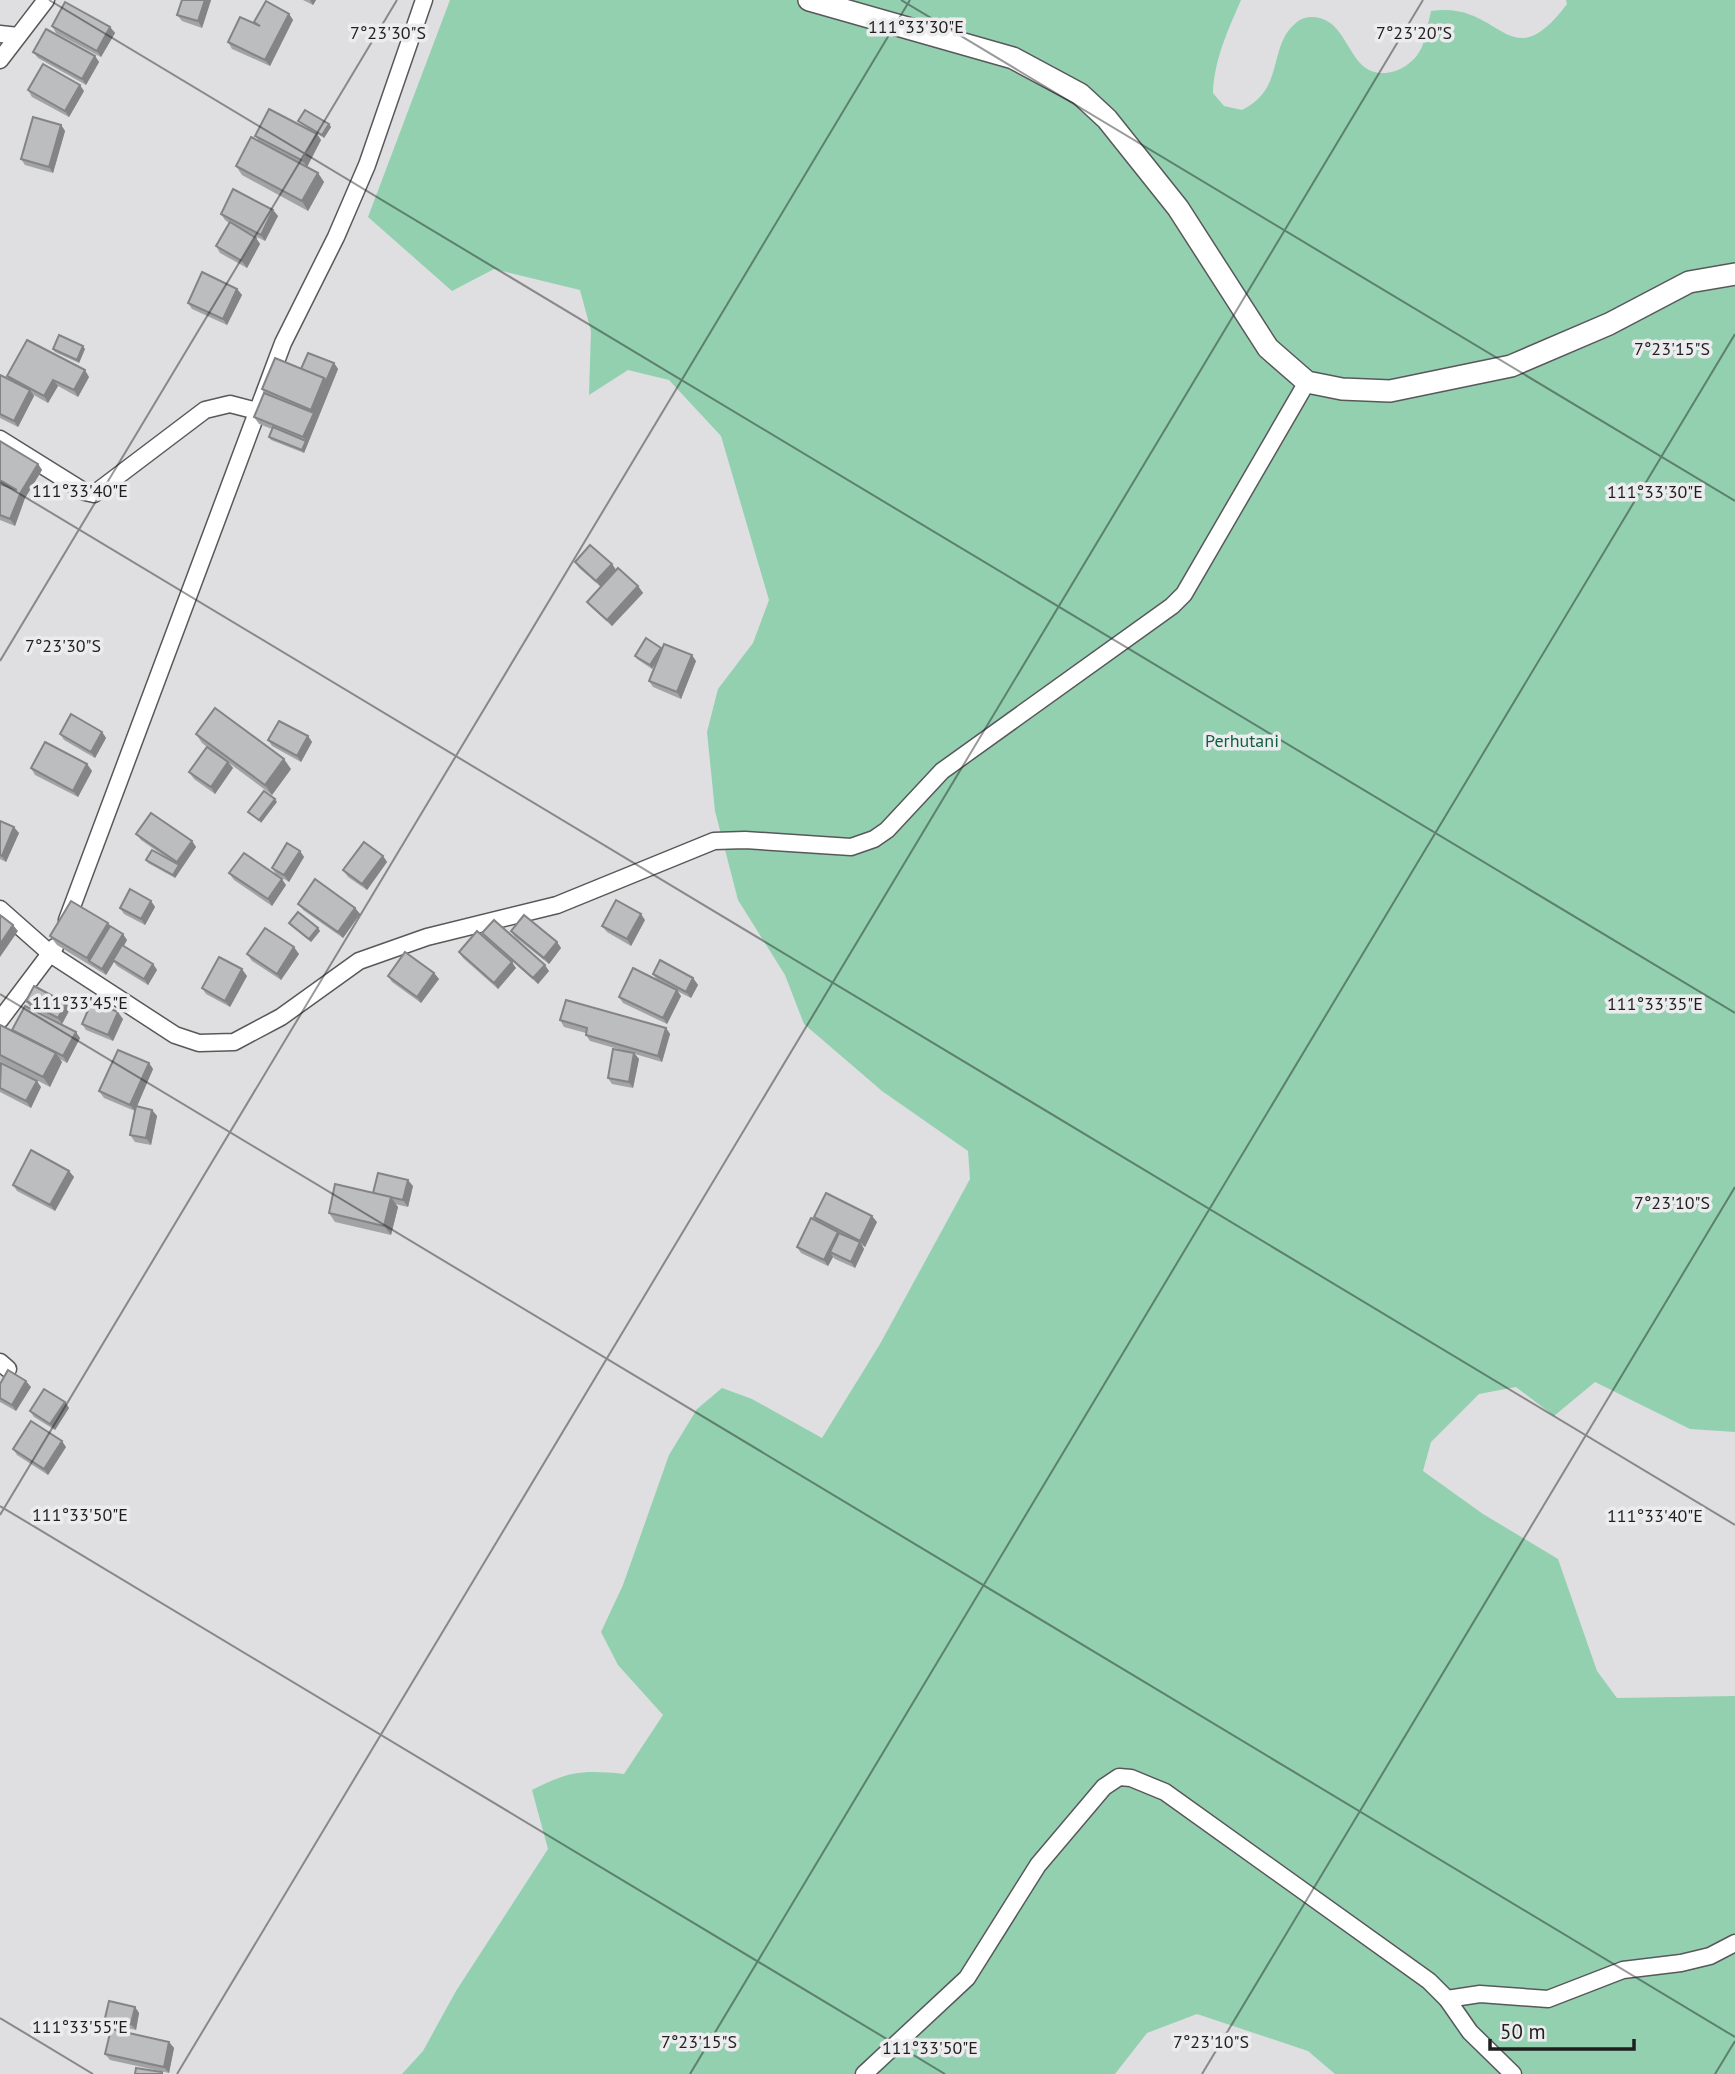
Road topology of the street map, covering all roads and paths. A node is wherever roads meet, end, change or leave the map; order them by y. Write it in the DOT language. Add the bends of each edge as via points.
graph roads {
  1 [pos="46,0"];
  2 [pos="424,0"];
  3 [pos="809,0"];
  4 [pos="0,34"];
  5 [pos="18,36"];
  6 [pos="0,60"];
  7 [pos="1735,274"];
  8 [pos="1307,382"];
  9 [pos="257,411"];
  10 [pos="0,439"];
  11 [pos="0,909"];
  12 [pos="52,955"];
  13 [pos="0,1020"];
  14 [pos="1735,1943"];
  15 [pos="1447,1999"];
  16 [pos="864,2074"];
  17 [pos="1513,2074"];
  1 -- 5 [label="street"];
  2 -- 9 [label="street" via="367,165 283,343"];
  3 -- 8 [label="street" via="1013,58 1080,94 1107,119 1178,208 1268,348"];
  4 -- 5 [label="street"];
  5 -- 6 [label="street"];
  7 -- 8 [label="street" via="1689,282 1609,324 1511,366 1390,391"];
  8 -- 12 [label="street" via="1184,594 942,771 874,839 851,847 714,841 557,905 427,937 359,961 281,1017 234,1042 216,1045 175,1035"];
  9 -- 10 [label="street" via="230,404 205,410 94,494"];
  9 -- 12 [label="street"];
  11 -- 12 [label="street"];
  12 -- 13 [label="street"];
  14 -- 15 [label="street" via="1710,1956 1681,1963 1623,1970 1548,1999 1480,1994"];
  15 -- 16 [label="street" via="1165,1792 1131,1777 1119,1777 1104,1787 1038,1865 967,1978"];
  15 -- 17 [label="street" via="1470,2032"];
}
